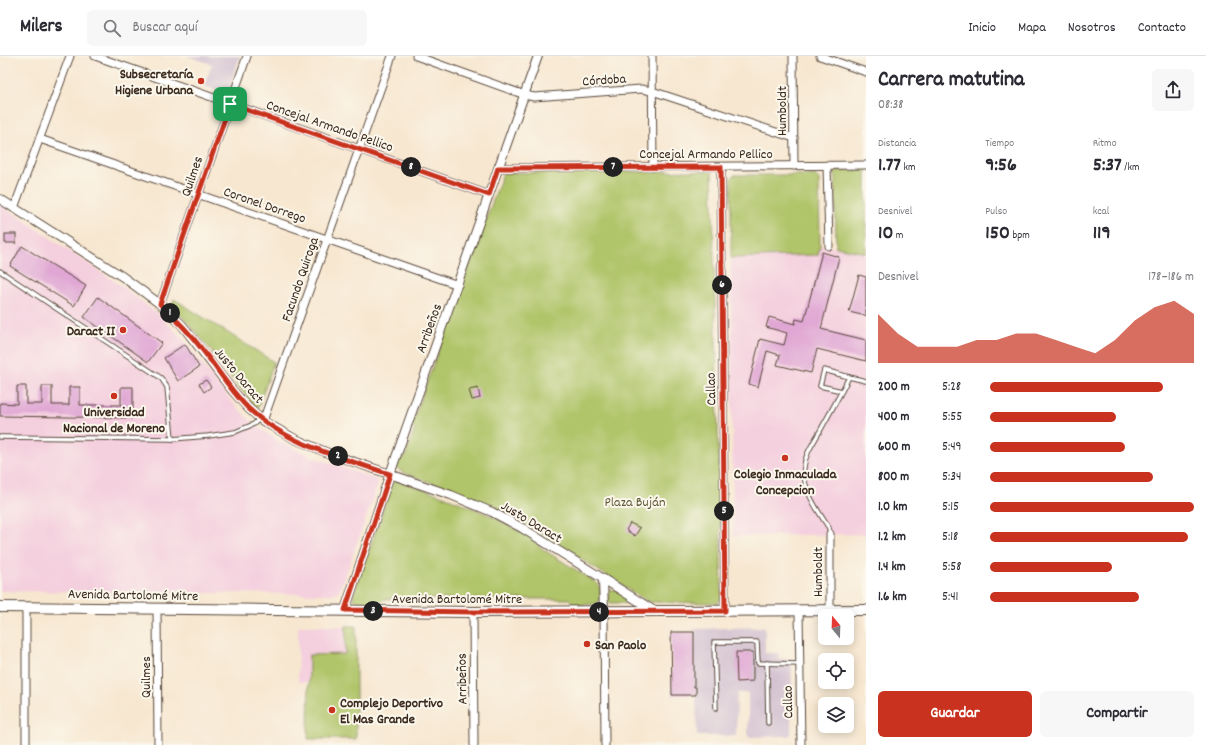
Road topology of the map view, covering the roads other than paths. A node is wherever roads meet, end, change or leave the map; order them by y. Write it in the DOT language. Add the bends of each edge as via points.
graph roads {
  1 [pos="70,56"];
  2 [pos="95,56"];
  3 [pos="247,56"];
  4 [pos="392,56"];
  5 [pos="416,56"];
  6 [pos="538,56"];
  7 [pos="652,56"];
  8 [pos="793,56"];
  9 [pos="820,56"];
  10 [pos="866,72"];
  11 [pos="652,91"];
  12 [pos="525,95"];
  13 [pos="230,104"];
  14 [pos="794,138"];
  15 [pos="40,139"];
  16 [pos="359,149"];
  17 [pos="827,165"];
  18 [pos="866,165"];
  19 [pos="794,166"];
  20 [pos="653,167"];
  21 [pos="721,167"];
  22 [pos="498,168"];
  23 [pos="198,194"];
  24 [pos="489,195"];
  25 [pos="0,199"];
  26 [pos="14,208"];
  27 [pos="327,239"];
  28 [pos="829,246"];
  29 [pos="0,271"];
  30 [pos="458,285"];
  31 [pos="160,304"];
  32 [pos="849,377"];
  33 [pos="866,381"];
  34 [pos="842,391"];
  35 [pos="262,419"];
  36 [pos="0,437"];
  37 [pos="172,439"];
  38 [pos="390,474"];
  39 [pos="830,534"];
  40 [pos="603,579"];
  41 [pos="0,607"];
  42 [pos="26,607"];
  43 [pos="157,608"];
  44 [pos="830,609"];
  45 [pos="345,610"];
  46 [pos="818,610"];
  47 [pos="854,610"];
  48 [pos="866,610"];
  49 [pos="725,611"];
  50 [pos="799,611"];
  51 [pos="473,612"];
  52 [pos="604,612"];
  53 [pos="657,612"];
  54 [pos="767,663"];
  55 [pos="799,664"];
  56 [pos="716,708"];
  57 [pos="768,723"];
  58 [pos="26,745"];
  59 [pos="158,745"];
  60 [pos="474,745"];
  61 [pos="605,745"];
  62 [pos="801,745"];
  1 -- 15 [label="street"];
  2 -- 13 [label="street, Concejal Armando Pellico"];
  3 -- 13 [label="street, Quilmes"];
  4 -- 16 [label="street, Facundo Quiroga"];
  5 -- 12 [label="street, Córdoba"];
  6 -- 12 [label="street, Arribeños"];
  7 -- 11 [label="street"];
  8 -- 14 [label="street, Humboldt"];
  9 -- 10 [label="street"];
  11 -- 12 [label="street, Córdoba" via="641,89 534,97"];
  11 -- 14 [label="street, Córdoba"];
  11 -- 20 [label="street"];
  12 -- 22 [label="street, Arribeños"];
  13 -- 16 [label="street, Concejal Armando Pellico"];
  13 -- 23 [label="street, Quilmes"];
  14 -- 19 [label="street, Humboldt"];
  15 -- 23 [label="street, Coronel Dorrego"];
  15 -- 26 [label="street"];
  16 -- 24 [label="street, Concejal Armando Pellico"];
  16 -- 27 [label="street, Facundo Quiroga"];
  17 -- 18 [label="street, Concejal Armando Pellico"];
  17 -- 19 [label="street, Concejal Armando Pellico"];
  17 -- 28 [label="street"];
  19 -- 21 [label="street, Concejal Armando Pellico"];
  20 -- 21 [label="street, Concejal Armando Pellico"];
  20 -- 22 [label="street, Concejal Armando Pellico"];
  21 -- 49 [label="street, Callao"];
  22 -- 24 [label="street, Arribeños"];
  23 -- 27 [label="street, Coronel Dorrego"];
  23 -- 31 [label="street, Quilmes"];
  24 -- 30 [label="street, Arribeños"];
  25 -- 26 [label="street, Justo Daract"];
  26 -- 31 [label="street, Justo Daract" via="123,277"];
  27 -- 30 [label="street, Coronel Dorrego"];
  27 -- 35 [label="street, Facundo Quiroga"];
  29 -- 37 [label="lane" via="161,378 167,387"];
  30 -- 38 [label="street, Arribeños"];
  31 -- 35 [label="street, Justo Daract" via="182,325 232,390"];
  32 -- 33 [label="lane"];
  32 -- 34 [label="lane"];
  32 -- 34 [label="lane" via="824,370 820,386"];
  34 -- 39 [label="lane" via="806,457 804,467 811,497"];
  35 -- 37 [label="lane" via="235,432"];
  35 -- 38 [label="street, Justo Daract" via="295,439"];
  36 -- 37 [label="lane"];
  38 -- 40 [label="street, Justo Daract" via="499,515"];
  38 -- 45 [label="street, Arribeños"];
  39 -- 44 [label="street, Humboldt"];
  40 -- 52 [label="street"];
  40 -- 53 [label="street, Justo Daract"];
  41 -- 42 [label="main road, Avenida Bartolomé Mitre"];
  42 -- 43 [label="main road, Avenida Bartolomé Mitre"];
  42 -- 58 [label="street"];
  43 -- 45 [label="main road, Avenida Bartolomé Mitre"];
  43 -- 59 [label="street, Quilmes"];
  45 -- 51 [label="main road, Avenida Bartolomé Mitre"];
  46 -- 50 [label="main road, Avenida Bartolomé Mitre"];
  47 -- 48 [label="main road, Avenida Bartolomé Mitre"];
  49 -- 50 [label="main road, Avenida Bartolomé Mitre"];
  49 -- 53 [label="main road, Avenida Bartolomé Mitre"];
  50 -- 55 [label="street, Callao"];
  51 -- 52 [label="main road, Avenida Bartolomé Mitre"];
  51 -- 60 [label="street, Arribeños"];
  52 -- 53 [label="main road, Avenida Bartolomé Mitre"];
  52 -- 61 [label="street"];
  54 -- 55 [label="lane"];
  54 -- 56 [label="lane" via="758,663 757,642 714,642"];
  54 -- 57 [label="lane"];
  55 -- 62 [label="street, Callao"];
}
